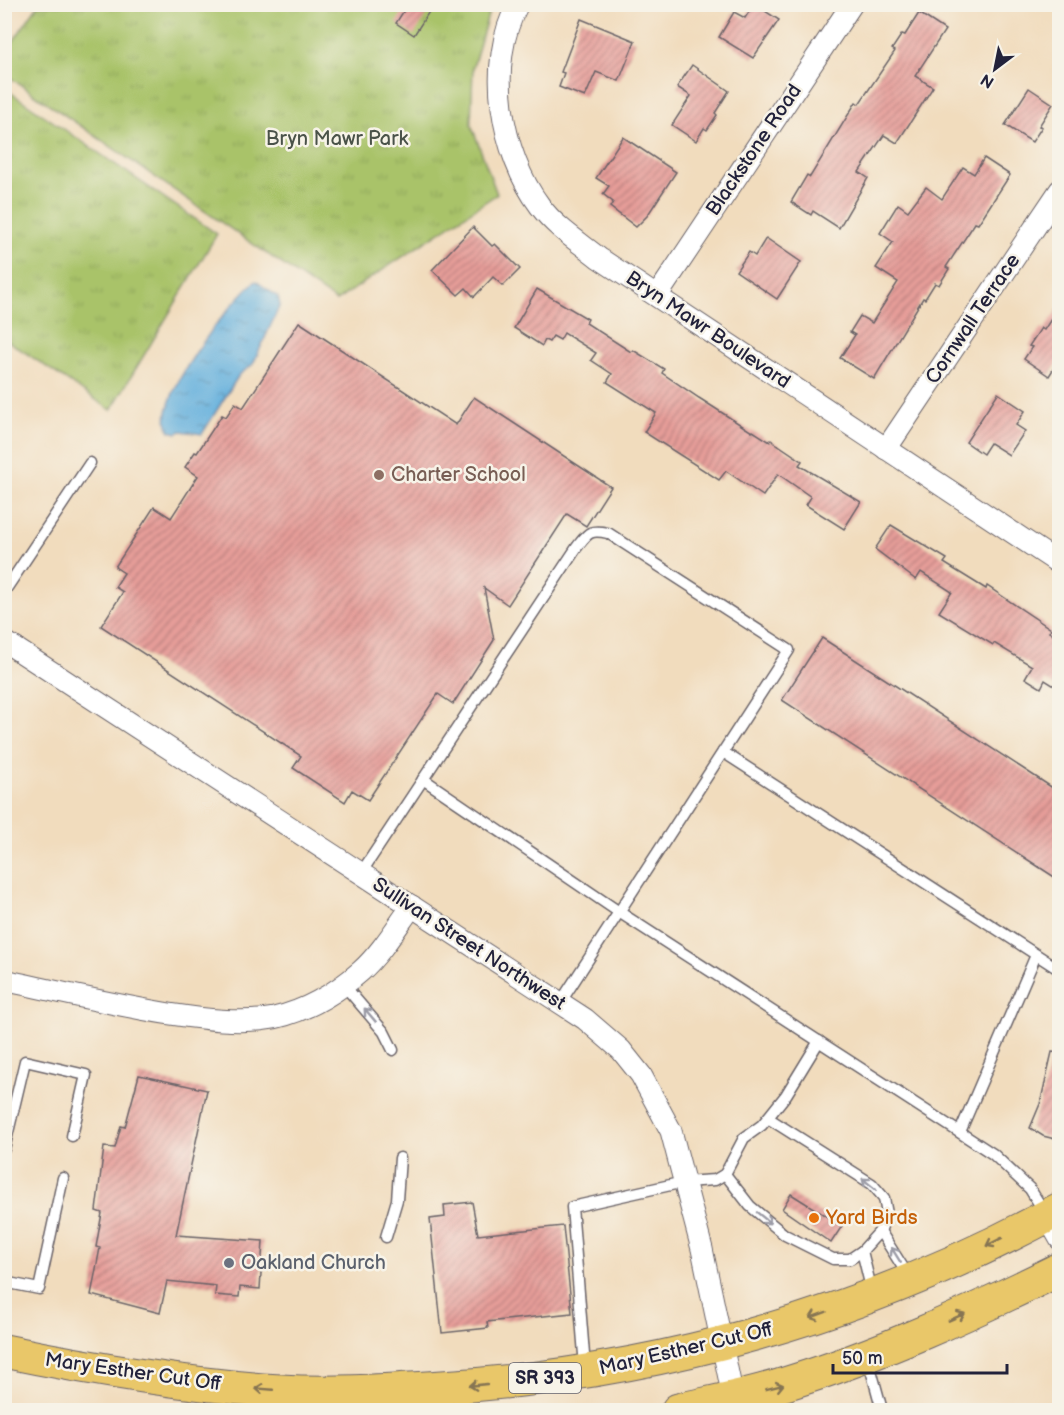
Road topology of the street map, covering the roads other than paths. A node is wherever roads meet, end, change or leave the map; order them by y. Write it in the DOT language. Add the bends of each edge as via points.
graph roads {
  1 [pos="518,4"];
  2 [pos="852,4"];
  3 [pos="1059,190"];
  4 [pos="657,296"];
  5 [pos="886,449"];
  6 [pos="90,463"];
  7 [pos="1059,564"];
  8 [pos="4,592"];
  9 [pos="4,640"];
  10 [pos="723,752"];
  11 [pos="423,779"];
  12 [pos="361,873"];
  13 [pos="412,906"];
  14 [pos="619,912"];
  15 [pos="1036,955"];
  16 [pos="1059,970"];
  17 [pos="4,980"];
  18 [pos="343,984"];
  19 [pos="560,1003"];
  20 [pos="819,1041"];
  21 [pos="393,1050"];
  22 [pos="768,1118"];
  23 [pos="960,1132"];
  24 [pos="72,1136"];
  25 [pos="4,1149"];
  26 [pos="400,1158"];
  27 [pos="725,1174"];
  28 [pos="63,1178"];
  29 [pos="684,1182"];
  30 [pos="1055,1221"];
  31 [pos="880,1231"];
  32 [pos="386,1237"];
  33 [pos="862,1251"];
  34 [pos="1059,1269"];
  35 [pos="911,1280"];
  36 [pos="4,1282"];
  37 [pos="873,1296"];
  38 [pos="722,1344"];
  39 [pos="4,1351"];
  40 [pos="867,1354"];
  41 [pos="585,1372"];
  42 [pos="309,1401"];
  43 [pos="734,1404"];
  44 [pos="678,1410"];
  45 [pos="882,1410"];
  1 -- 4 [label="street, Bryn Mawr Boulevard" via="510,19 500,76 503,124 516,164 539,206 554,222"];
  2 -- 4 [label="street, Blackstone Road"];
  3 -- 5 [label="street, Cornwall Terrace"];
  4 -- 5 [label="street, Bryn Mawr Boulevard"];
  5 -- 7 [label="street, Bryn Mawr Boulevard"];
  6 -- 8 [label="lane"];
  9 -- 12 [label="street, Sullivan Street Northwest"];
  10 -- 11 [label="lane" via="789,650 608,533 597,531 589,532 576,547"];
  10 -- 14 [label="lane"];
  10 -- 15 [label="lane"];
  11 -- 12 [label="lane"];
  11 -- 14 [label="lane"];
  12 -- 13 [label="street, Sullivan Street Northwest"];
  13 -- 18 [label="street" via="372,960"];
  13 -- 19 [label="street, Sullivan Street Northwest"];
  14 -- 19 [label="lane"];
  14 -- 20 [label="lane"];
  15 -- 16 [label="lane"];
  15 -- 23 [label="lane"];
  17 -- 18 [label="street" via="140,1009 239,1021 302,1009"];
  21 -- 18 [label="lane, one-way" via="384,1032"];
  19 -- 29 [label="street, Sullivan Street Northwest" via="621,1050 641,1075 671,1131"];
  20 -- 22 [label="lane"];
  20 -- 23 [label="lane"];
  22 -- 27 [label="lane" via="744,1138"];
  31 -- 22 [label="lane, one-way" via="887,1214 884,1198 872,1184"];
  23 -- 30 [label="lane" via="1013,1172"];
  24 -- 25 [label="lane" via="86,1075 25,1061"];
  26 -- 32 [label="lane" via="397,1200"];
  27 -- 29 [label="lane" via="715,1180"];
  27 -- 33 [label="lane, one-way" via="750,1206 785,1235 833,1259 850,1259"];
  28 -- 36 [label="lane" via="39,1289"];
  29 -- 38 [label="street, Sullivan Street Northwest"];
  29 -- 41 [label="lane" via="572,1207"];
  30 -- 35 [label="main road, Mary Esther Cut Off / SR 393, one-way"];
  31 -- 33 [label="lane"];
  35 -- 31 [label="lane, one-way"];
  33 -- 37 [label="lane"];
  40 -- 34 [label="main road, one-way" via="941,1325"];
  35 -- 37 [label="main road, Mary Esther Cut Off / SR 393"];
  37 -- 38 [label="main road, Mary Esther Cut Off / SR 393, one-way"];
  38 -- 41 [label="main road, Mary Esther Cut Off / SR 393"];
  38 -- 43 [label="street, Sullivan Street Northwest"];
  42 -- 39 [label="main road, Mary Esther Cut Off / SR 393, one-way" via="282,1391 183,1382"];
  43 -- 40 [label="main road, one-way"];
  40 -- 45 [label="lane"];
  41 -- 42 [label="main road, Mary Esther Cut Off / SR 393, one-way" via="463,1386 365,1391"];
  43 -- 44 [label="main road"];
}
